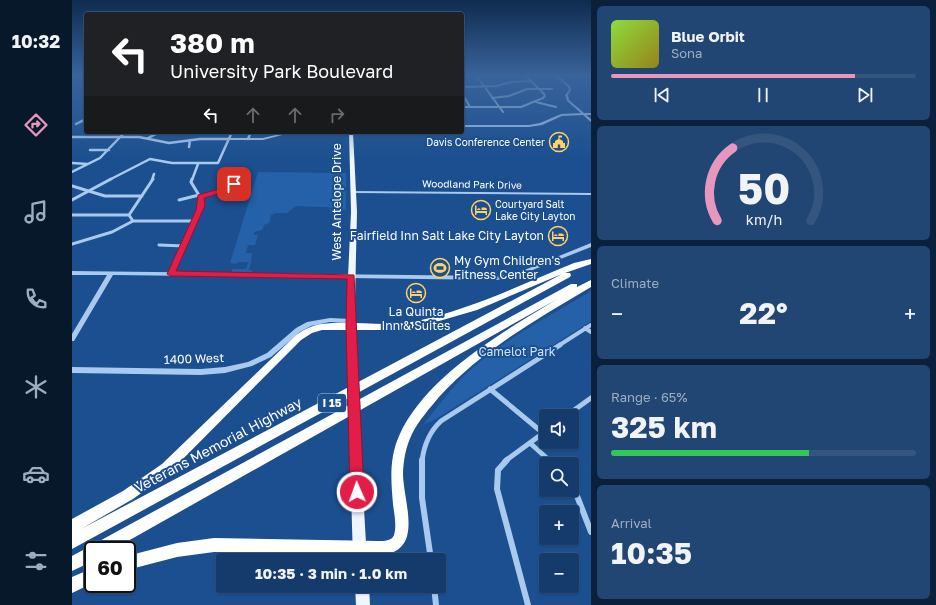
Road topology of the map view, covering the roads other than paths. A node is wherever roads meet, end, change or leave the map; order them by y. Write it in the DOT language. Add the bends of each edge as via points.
graph roads {
  1 [pos="467,103"];
  2 [pos="496,103"];
  3 [pos="532,103"];
  4 [pos="540,103"];
  5 [pos="572,103"];
  6 [pos="464,107"];
  7 [pos="470,107"];
  8 [pos="499,107"];
  9 [pos="556,107"];
  10 [pos="503,112"];
  11 [pos="583,114"];
  12 [pos="591,114"];
  13 [pos="84,120"];
  14 [pos="591,121"];
  15 [pos="76,124"];
  16 [pos="464,126"];
  17 [pos="123,134"];
  18 [pos="156,134"];
  19 [pos="231,134"];
  20 [pos="250,134"];
  21 [pos="285,134"];
  22 [pos="351,134"];
  23 [pos="72,136"];
  24 [pos="120,137"];
  25 [pos="147,139"];
  26 [pos="229,139"];
  27 [pos="248,139"];
  28 [pos="190,140"];
  29 [pos="189,147"];
  30 [pos="90,150"];
  31 [pos="109,150"];
  32 [pos="72,163"];
  33 [pos="198,164"];
  34 [pos="89,165"];
  35 [pos="72,172"];
  36 [pos="154,174"];
  37 [pos="234,180"];
  38 [pos="72,186"];
  39 [pos="88,191"];
  40 [pos="353,192"];
  41 [pos="591,194"];
  42 [pos="142,196"];
  43 [pos="200,196"];
  44 [pos="72,200"];
  45 [pos="179,200"];
  46 [pos="72,215"];
  47 [pos="129,215"];
  48 [pos="133,221"];
  49 [pos="195,221"];
  50 [pos="72,244"];
  51 [pos="591,245"];
  52 [pos="159,246"];
  53 [pos="184,246"];
  54 [pos="591,262"];
  55 [pos="72,273"];
  56 [pos="111,273"];
  57 [pos="171,274"];
  58 [pos="351,277"];
  59 [pos="591,277"];
  60 [pos="591,283"];
  61 [pos="351,324"];
  62 [pos="591,325"];
  63 [pos="585,328"];
  64 [pos="591,332"];
  65 [pos="72,340"];
  66 [pos="72,370"];
  67 [pos="490,389"];
  68 [pos="591,398"];
  69 [pos="576,409"];
  70 [pos="539,428"];
  71 [pos="539,436"];
  72 [pos="530,443"];
  73 [pos="546,457"];
  74 [pos="577,497"];
  75 [pos="72,527"];
  76 [pos="591,532"];
  77 [pos="114,541"];
  78 [pos="72,542"];
  79 [pos="344,553"];
  80 [pos="360,553"];
  81 [pos="364,553"];
  82 [pos="430,553"];
  83 [pos="84,558"];
  84 [pos="136,561"];
  85 [pos="72,564"];
  86 [pos="84,579"];
  87 [pos="72,585"];
  88 [pos="362,593"];
  89 [pos="435,593"];
  90 [pos="362,605"];
  91 [pos="436,605"];
  92 [pos="528,605"];
  1 -- 7 [label="street"];
  2 -- 8 [label="street"];
  3 -- 8 [label="street" via="521,107"];
  4 -- 9 [label="street"];
  5 -- 11 [label="street"];
  6 -- 7 [label="street"];
  7 -- 8 [label="street"];
  8 -- 10 [label="street"];
  11 -- 12 [label="street"];
  11 -- 14 [label="street"];
  11 -- 16 [label="street" via="560,116 532,126"];
  13 -- 15 [label="street"];
  17 -- 24 [label="street"];
  18 -- 25 [label="street"];
  19 -- 26 [label="street"];
  20 -- 27 [label="street"];
  21 -- 27 [label="street" via="272,138"];
  22 -- 40 [label="main road, West Antelope Drive"];
  23 -- 24 [label="street"];
  24 -- 25 [label="street"];
  24 -- 31 [label="street"];
  25 -- 28 [label="street" via="169,142"];
  26 -- 27 [label="street"];
  26 -- 28 [label="street"];
  26 -- 33 [label="street" via="218,164"];
  28 -- 29 [label="street"];
  30 -- 31 [label="street"];
  31 -- 34 [label="street"];
  32 -- 34 [label="street"];
  33 -- 39 [label="street" via="150,159"];
  33 -- 43 [label="street" via="191,182"];
  34 -- 35 [label="street"];
  36 -- 42 [label="street"];
  37 -- 43 [label="street" via="233,186 229,188"];
  38 -- 39 [label="street"];
  39 -- 42 [label="street" via="105,196"];
  39 -- 44 [label="street"];
  40 -- 41 [label="street, Woodland Park Drive"];
  40 -- 58 [label="main road, West Antelope Drive" via="354,241"];
  42 -- 47 [label="street"];
  43 -- 45 [label="street"];
  43 -- 49 [label="street" via="201,205"];
  46 -- 47 [label="street"];
  47 -- 48 [label="street"];
  48 -- 49 [label="street"];
  48 -- 50 [label="street" via="112,232"];
  49 -- 53 [label="street"];
  51 -- 58 [label="street" via="509,277"];
  52 -- 53 [label="street"];
  53 -- 57 [label="street"];
  54 -- 61 [label="highway" via="577,265 461,313 403,326"];
  54 -- 78 [label="highway, Veterans Memorial Highway / I 15"];
  55 -- 56 [label="street"];
  56 -- 57 [label="street"];
  56 -- 65 [label="street"];
  57 -- 58 [label="street"];
  58 -- 61 [label="main road, West Antelope Drive"];
  59 -- 77 [label="highway, I 15"];
  60 -- 81 [label="highway" via="491,344 463,365 436,394 411,425 400,451 397,470 402,526 399,540 387,547"];
  61 -- 66 [label="street, 1400 West" via="330,320 309,324 269,355 250,364 226,370"];
  61 -- 75 [label="highway" via="320,327 303,334 166,468 128,495"];
  61 -- 80 [label="main road, West Antelope Drive, bridge"];
  62 -- 63 [label="street"];
  63 -- 64 [label="street"];
  63 -- 67 [label="street"];
  67 -- 70 [label="street"];
  67 -- 82 [label="street" via="447,416 427,438 421,460 420,477"];
  68 -- 69 [label="street"];
  71 -- 72 [label="street"];
  72 -- 73 [label="street"];
  72 -- 92 [label="street" via="500,468 496,479"];
  74 -- 76 [label="street"];
  79 -- 84 [label="highway" via="214,545 176,550"];
  83 -- 85 [label="highway"];
  86 -- 87 [label="highway"];
  88 -- 90 [label="main road"];
  89 -- 91 [label="street"];
}
